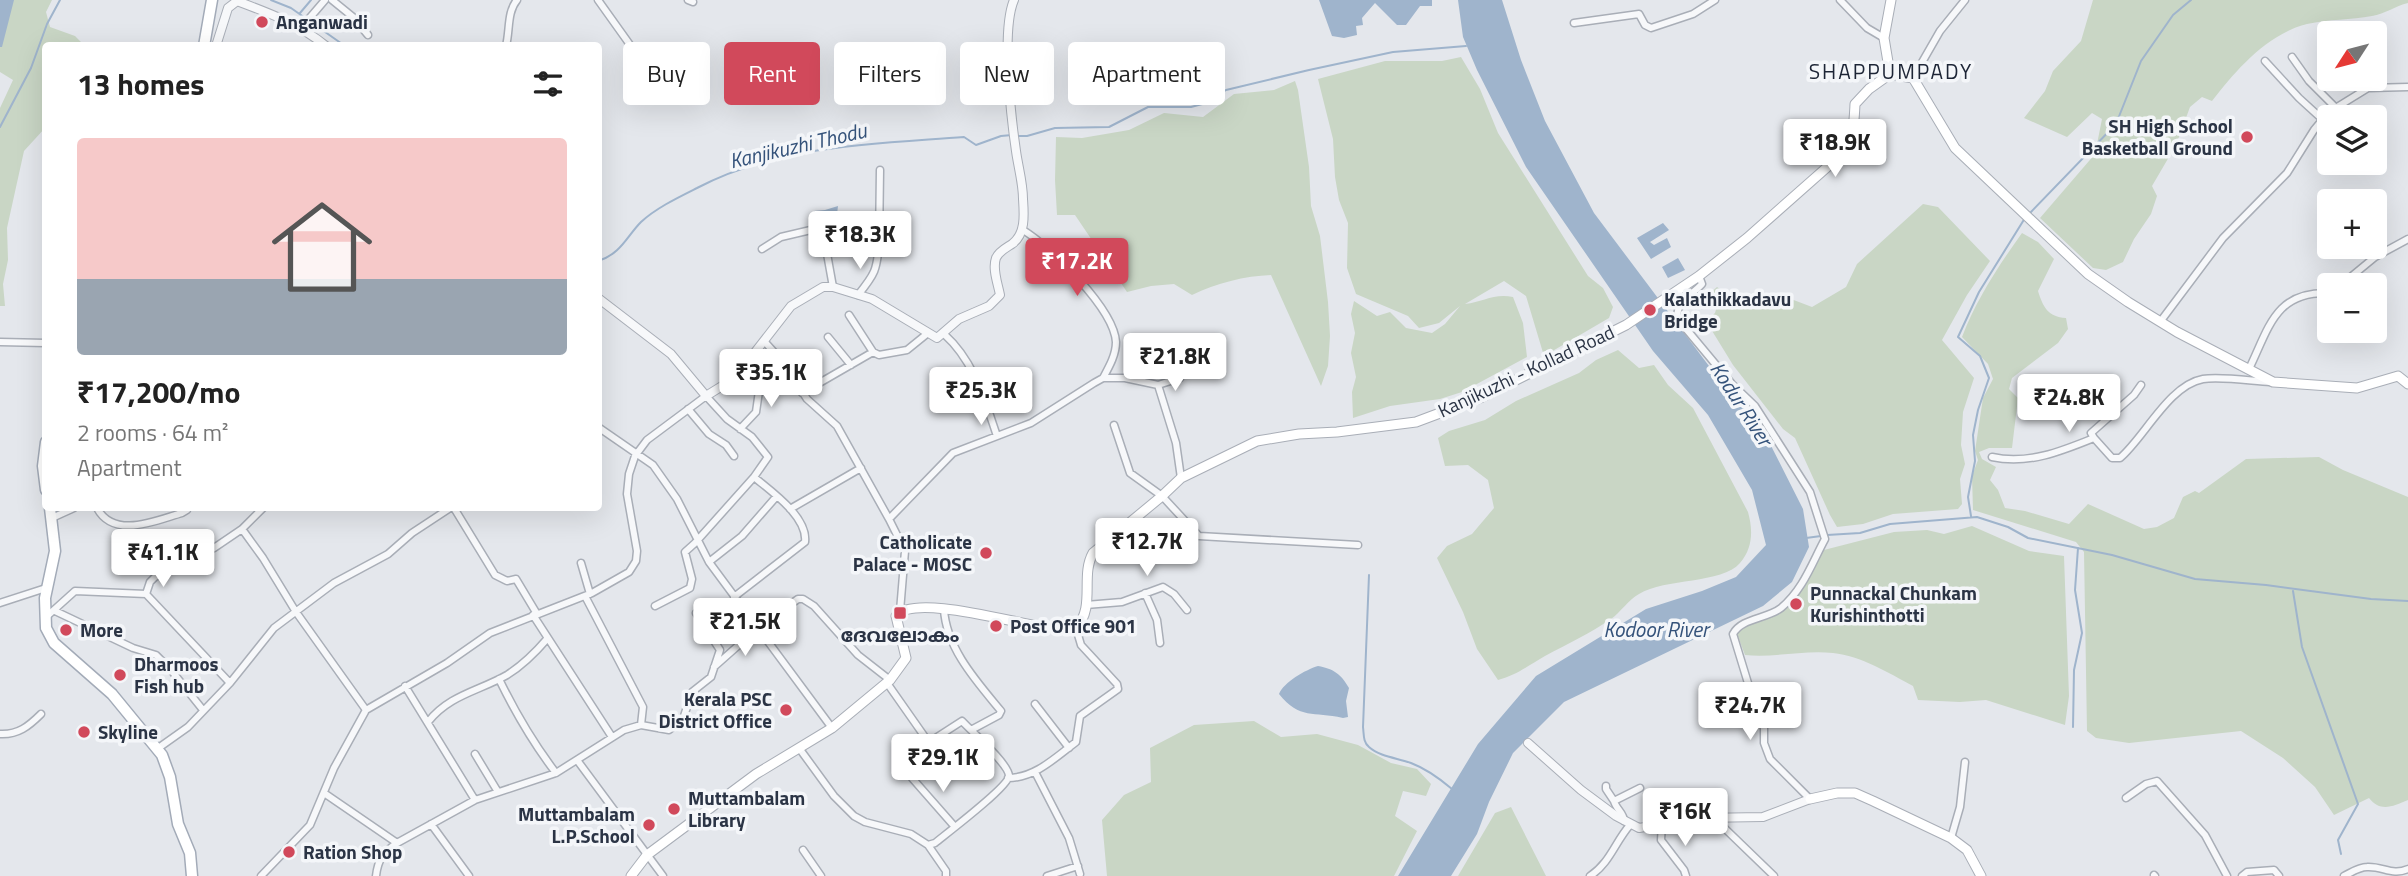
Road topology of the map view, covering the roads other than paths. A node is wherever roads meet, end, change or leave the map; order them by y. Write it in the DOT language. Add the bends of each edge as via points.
graph roads {
  1 [pos="212,0"];
  2 [pos="325,0"];
  3 [pos="332,0"];
  4 [pos="517,0"];
  5 [pos="598,0"];
  6 [pos="1014,0"];
  7 [pos="1715,0"];
  8 [pos="1840,0"];
  9 [pos="1891,0"];
  10 [pos="1965,0"];
  11 [pos="1574,23"];
  12 [pos="301,28"];
  13 [pos="368,35"];
  14 [pos="1884,38"];
  15 [pos="205,42"];
  16 [pos="217,42"];
  17 [pos="320,42"];
  18 [pos="507,42"];
  19 [pos="629,42"];
  20 [pos="2292,57"];
  21 [pos="2265,61"];
  22 [pos="1890,74"];
  23 [pos="1913,78"];
  24 [pos="2408,87"];
  25 [pos="2333,105"];
  26 [pos="2341,105"];
  27 [pos="2317,114"];
  28 [pos="2317,127"];
  29 [pos="880,170"];
  30 [pos="1023,230"];
  31 [pos="2408,239"];
  32 [pos="866,240"];
  33 [pos="880,243"];
  34 [pos="762,249"];
  35 [pos="2356,273"];
  36 [pos="1699,276"];
  37 [pos="833,287"];
  38 [pos="2317,294"];
  39 [pos="858,295"];
  40 [pos="602,301"];
  41 [pos="849,315"];
  42 [pos="2160,322"];
  43 [pos="928,333"];
  44 [pos="944,334"];
  45 [pos="828,337"];
  46 [pos="764,341"];
  47 [pos="0,342"];
  48 [pos="42,343"];
  49 [pos="873,352"];
  50 [pos="850,365"];
  51 [pos="2249,369"];
  52 [pos="788,372"];
  53 [pos="1103,378"];
  54 [pos="1180,378"];
  55 [pos="2273,382"];
  56 [pos="2141,384"];
  57 [pos="2408,384"];
  58 [pos="1158,385"];
  59 [pos="802,393"];
  60 [pos="706,396"];
  61 [pos="688,409"];
  62 [pos="1114,425"];
  63 [pos="740,429"];
  64 [pos="602,431"];
  65 [pos="997,436"];
  66 [pos="2094,438"];
  67 [pos="637,453"];
  68 [pos="734,456"];
  69 [pos="1993,457"];
  70 [pos="861,468"];
  71 [pos="754,477"];
  72 [pos="1181,478"];
  73 [pos="1162,496"];
  74 [pos="776,497"];
  75 [pos="790,509"];
  76 [pos="99,511"];
  77 [pos="184,511"];
  78 [pos="260,511"];
  79 [pos="450,511"];
  80 [pos="457,511"];
  81 [pos="51,513"];
  82 [pos="889,519"];
  83 [pos="242,529"];
  84 [pos="697,541"];
  85 [pos="1358,545"];
  86 [pos="709,562"];
  87 [pos="581,563"];
  88 [pos="47,588"];
  89 [pos="1145,593"];
  90 [pos="146,594"];
  91 [pos="587,595"];
  92 [pos="734,597"];
  93 [pos="0,603"];
  94 [pos="1086,605"];
  95 [pos="655,606"];
  96 [pos="944,609"];
  97 [pos="1186,610"];
  98 [pos="55,611"];
  99 [pos="900,611"];
  100 [pos="296,612"];
  101 [pos="696,613"];
  102 [pos="535,614"];
  103 [pos="44,619"];
  104 [pos="758,628"];
  105 [pos="1076,628"];
  106 [pos="547,639"];
  107 [pos="1160,643"];
  108 [pos="713,668"];
  109 [pos="499,679"];
  110 [pos="889,682"];
  111 [pos="230,683"];
  112 [pos="405,686"];
  113 [pos="1035,704"];
  114 [pos="203,710"];
  115 [pos="366,710"];
  116 [pos="41,714"];
  117 [pos="428,722"];
  118 [pos="641,726"];
  119 [pos="832,728"];
  120 [pos="971,730"];
  121 [pos="0,734"];
  122 [pos="612,737"];
  123 [pos="1528,743"];
  124 [pos="799,748"];
  125 [pos="1069,748"];
  126 [pos="157,749"];
  127 [pos="475,754"];
  128 [pos="577,760"];
  129 [pos="1965,762"];
  130 [pos="1035,772"];
  131 [pos="555,773"];
  132 [pos="912,778"];
  133 [pos="1008,778"];
  134 [pos="1606,786"];
  135 [pos="1640,788"];
  136 [pos="498,792"];
  137 [pos="324,793"];
  138 [pos="2126,798"];
  139 [pos="1810,799"];
  140 [pos="475,800"];
  141 [pos="1614,801"];
  142 [pos="1714,818"];
  143 [pos="1627,823"];
  144 [pos="431,824"];
  145 [pos="1662,824"];
  146 [pos="955,827"];
  147 [pos="1951,838"];
  148 [pos="397,843"];
  149 [pos="928,845"];
  150 [pos="803,850"];
  151 [pos="647,855"];
  152 [pos="2408,869"];
  153 [pos="192,876"];
  154 [pos="261,876"];
  155 [pos="376,876"];
  156 [pos="469,876"];
  157 [pos="631,876"];
  158 [pos="663,876"];
  159 [pos="821,876"];
  160 [pos="946,876"];
  161 [pos="1046,876"];
  162 [pos="1590,876"];
  163 [pos="1686,876"];
  164 [pos="1774,876"];
  165 [pos="1981,876"];
  166 [pos="2227,876"];
  167 [pos="2242,876"];
  168 [pos="2278,876"];
  169 [pos="2344,876"];
  1 -- 15 [label="main road"];
  2 -- 12 [label="street"];
  3 -- 13 [label="street"];
  4 -- 18 [label="street" via="510,9"];
  5 -- 19 [label="street"];
  6 -- 30 [label="street" via="1008,27 1009,71"];
  7 -- 11 [label="street" via="1693,14 1651,28 1639,14"];
  8 -- 14 [label="street" via="1867,28"];
  9 -- 14 [label="main road"];
  10 -- 23 [label="street" via="1940,31"];
  12 -- 16 [label="street" via="237,1 228,8"];
  12 -- 17 [label="street"];
  14 -- 22 [label="main road"];
  20 -- 25 [label="street"];
  21 -- 27 [label="street"];
  22 -- 23 [label="main road"];
  22 -- 36 [label="main road, Kanjikuzhi - Kollad Road" via="1855,104 1854,132 1842,154"];
  23 -- 42 [label="main road" via="1955,148 2088,274"];
  24 -- 26 [label="street" via="2368,88"];
  28 -- 42 [label="street" via="2287,173 2223,238"];
  29 -- 33 [label="street"];
  30 -- 44 [label="street" via="996,258 999,299 959,319"];
  30 -- 53 [label="street" via="1082,282 1109,323 1116,352"];
  31 -- 35 [label="street"];
  32 -- 33 [label="street"];
  33 -- 39 [label="street" via="875,273"];
  34 -- 37 [label="street" via="781,237 815,229 824,237"];
  36 -- 72 [label="main road, Kanjikuzhi - Kollad Road" via="1626,325 1480,398 1416,422 1257,441"];
  36 -- 139 [label="street" via="1702,284 1681,302 1677,318 1755,406 1810,492 1825,539 1791,599 1733,634 1770,759"];
  37 -- 39 [label="street"];
  37 -- 46 [label="street" via="823,287 794,303"];
  38 -- 51 [label="street" via="2300,295 2284,304 2265,331"];
  39 -- 43 [label="street"];
  40 -- 60 [label="street" via="671,354"];
  41 -- 49 [label="street"];
  42 -- 51 [label="main road"];
  43 -- 44 [label="street" via="936,338"];
  43 -- 49 [label="street" via="907,350"];
  44 -- 65 [label="street" via="973,370"];
  45 -- 50 [label="street"];
  46 -- 52 [label="street"];
  46 -- 60 [label="street" via="735,378"];
  47 -- 48 [label="street"];
  49 -- 50 [label="street"];
  50 -- 59 [label="street"];
  51 -- 55 [label="main road"];
  52 -- 59 [label="street"];
  52 -- 63 [label="street" via="760,391 757,412"];
  53 -- 58 [label="street"];
  53 -- 65 [label="street" via="1031,423"];
  54 -- 58 [label="street"];
  55 -- 57 [label="main road" via="2357,388 2398,376"];
  55 -- 66 [label="street" via="2203,379 2174,396 2120,458 2112,458"];
  56 -- 66 [label="street" via="2091,433"];
  58 -- 72 [label="street" via="1176,443"];
  59 -- 70 [label="street" via="837,426"];
  60 -- 61 [label="street"];
  60 -- 63 [label="street"];
  61 -- 67 [label="street"];
  61 -- 68 [label="street"];
  62 -- 73 [label="street" via="1128,471"];
  63 -- 71 [label="street" via="768,457"];
  64 -- 67 [label="street"];
  65 -- 82 [label="street" via="953,453"];
  66 -- 69 [label="street" via="2051,455"];
  67 -- 84 [label="street" via="670,488"];
  67 -- 91 [label="street" via="630,466 627,494 636,561 623,576"];
  70 -- 75 [label="street"];
  70 -- 82 [label="street"];
  71 -- 74 [label="street"];
  71 -- 84 [label="street"];
  72 -- 73 [label="main road, Kanjikuzhi - Kollad Road"];
  73 -- 85 [label="street" via="1202,537"];
  73 -- 94 [label="main road, Kanjikuzhi - Kollad Road" via="1093,553 1087,563"];
  74 -- 75 [label="street"];
  74 -- 86 [label="street" via="742,536"];
  75 -- 92 [label="street" via="805,532 805,542"];
  76 -- 77 [label="street" via="115,524 133,526"];
  78 -- 83 [label="street"];
  79 -- 100 [label="street"];
  80 -- 102 [label="street" via="495,575 507,581 516,579"];
  81 -- 88 [label="main road" via="55,551"];
  82 -- 99 [label="street" via="905,551"];
  83 -- 90 [label="street" via="215,548 155,577"];
  83 -- 100 [label="street"];
  84 -- 86 [label="street"];
  84 -- 95 [label="street" via="685,552 690,588"];
  86 -- 92 [label="street"];
  87 -- 91 [label="street"];
  88 -- 93 [label="street"];
  88 -- 103 [label="main road"];
  89 -- 94 [label="street" via="1122,602"];
  89 -- 97 [label="street" via="1166,589"];
  89 -- 107 [label="street" via="1157,620"];
  90 -- 98 [label="street" via="79,590"];
  90 -- 111 [label="street"];
  91 -- 102 [label="street"];
  91 -- 118 [label="street" via="643,707"];
  92 -- 104 [label="street"];
  94 -- 105 [label="main road, Kanjikuzhi - Kollad Road"];
  96 -- 99 [label="main road"];
  96 -- 105 [label="main road"];
  96 -- 120 [label="street" via="946,629 1001,712"];
  98 -- 103 [label="street"];
  98 -- 114 [label="street" via="156,655"];
  99 -- 110 [label="main road" via="896,617 906,658"];
  100 -- 111 [label="street" via="269,633"];
  100 -- 115 [label="street"];
  101 -- 108 [label="street" via="720,650"];
  102 -- 106 [label="street"];
  102 -- 112 [label="street" via="490,633"];
  103 -- 126 [label="main road" via="54,643 112,694"];
  104 -- 108 [label="street"];
  104 -- 110 [label="street" via="803,599"];
  104 -- 119 [label="street"];
  105 -- 125 [label="street" via="1081,645 1118,687 1080,716 1078,740"];
  106 -- 109 [label="street"];
  106 -- 122 [label="street"];
  108 -- 118 [label="street" via="711,677 689,696 678,724 664,730"];
  109 -- 117 [label="street" via="455,698"];
  109 -- 131 [label="street" via="530,738"];
  110 -- 119 [label="main road"];
  110 -- 120 [label="street" via="928,741 961,721"];
  111 -- 114 [label="street"];
  112 -- 115 [label="street"];
  112 -- 117 [label="street"];
  113 -- 125 [label="street"];
  114 -- 126 [label="street"];
  115 -- 137 [label="street"];
  116 -- 121 [label="street" via="28,726"];
  117 -- 140 [label="street"];
  118 -- 122 [label="street"];
  119 -- 124 [label="main road"];
  120 -- 133 [label="street" via="1002,762"];
  122 -- 128 [label="street"];
  123 -- 143 [label="street"];
  124 -- 149 [label="street" via="854,816 911,834"];
  124 -- 151 [label="main road"];
  125 -- 130 [label="street"];
  126 -- 153 [label="main road" via="167,764"];
  127 -- 136 [label="street"];
  128 -- 131 [label="street"];
  128 -- 151 [label="street"];
  129 -- 147 [label="street"];
  130 -- 133 [label="street"];
  130 -- 161 [label="street" via="1069,838 1079,870"];
  131 -- 136 [label="street"];
  132 -- 146 [label="street"];
  133 -- 146 [label="street"];
  134 -- 141 [label="street"];
  135 -- 141 [label="street"];
  136 -- 140 [label="street"];
  137 -- 148 [label="street"];
  137 -- 154 [label="street" via="310,824"];
  138 -- 166 [label="street" via="2157,781 2205,835"];
  139 -- 142 [label="street" via="1763,817"];
  139 -- 147 [label="main road" via="1855,793"];
  140 -- 144 [label="street"];
  141 -- 143 [label="street"];
  142 -- 145 [label="street"];
  142 -- 164 [label="street"];
  143 -- 145 [label="street" via="1639,828"];
  143 -- 162 [label="street" via="1604,865"];
  144 -- 148 [label="street"];
  144 -- 156 [label="street"];
  145 -- 163 [label="street" via="1661,840"];
  146 -- 149 [label="street"];
  147 -- 165 [label="main road" via="1967,850"];
  148 -- 155 [label="street" via="378,860"];
  149 -- 160 [label="street"];
  150 -- 159 [label="street"];
  151 -- 157 [label="main road"];
  151 -- 158 [label="street"];
  152 -- 169 [label="street" via="2395,873 2359,868"];
  167 -- 168 [label="street" via="2274,870"];
}
